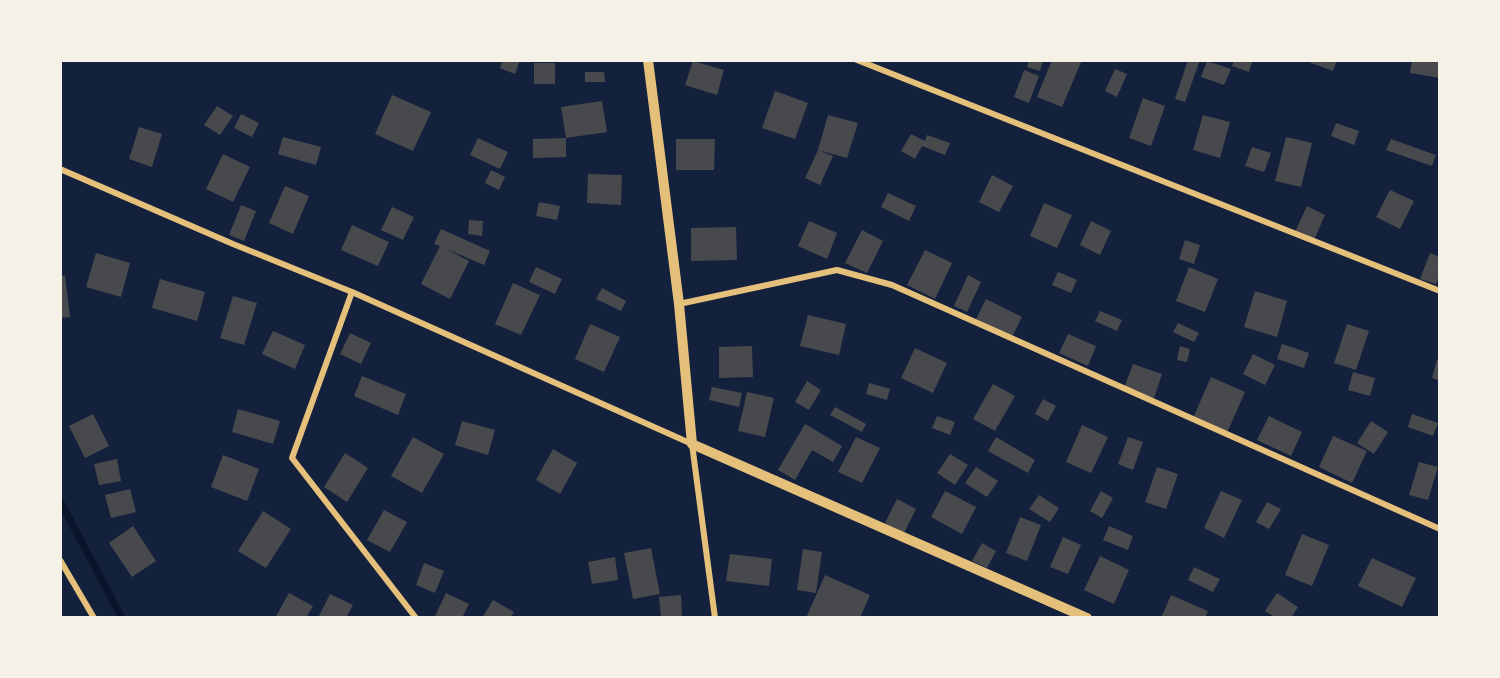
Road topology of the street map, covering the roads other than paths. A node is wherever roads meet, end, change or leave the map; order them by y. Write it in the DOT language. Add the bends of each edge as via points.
graph roads {
  1 [pos="648,60"];
  2 [pos="856,60"];
  3 [pos="871,63"];
  4 [pos="60,169"];
  5 [pos="1440,291"];
  6 [pos="352,292"];
  7 [pos="679,304"];
  8 [pos="692,444"];
  9 [pos="1440,529"];
  10 [pos="60,560"];
  11 [pos="94,618"];
  12 [pos="416,618"];
  13 [pos="715,618"];
  14 [pos="1087,618"];
  1 -- 7 [label="street"];
  2 -- 3 [label="street"];
  3 -- 5 [label="street"];
  4 -- 6 [label="street"];
  6 -- 8 [label="street"];
  6 -- 12 [label="street" via="292,458"];
  7 -- 8 [label="street"];
  7 -- 9 [label="street" via="837,270 892,285"];
  8 -- 13 [label="street"];
  8 -- 14 [label="street"];
  10 -- 11 [label="street"];
}
